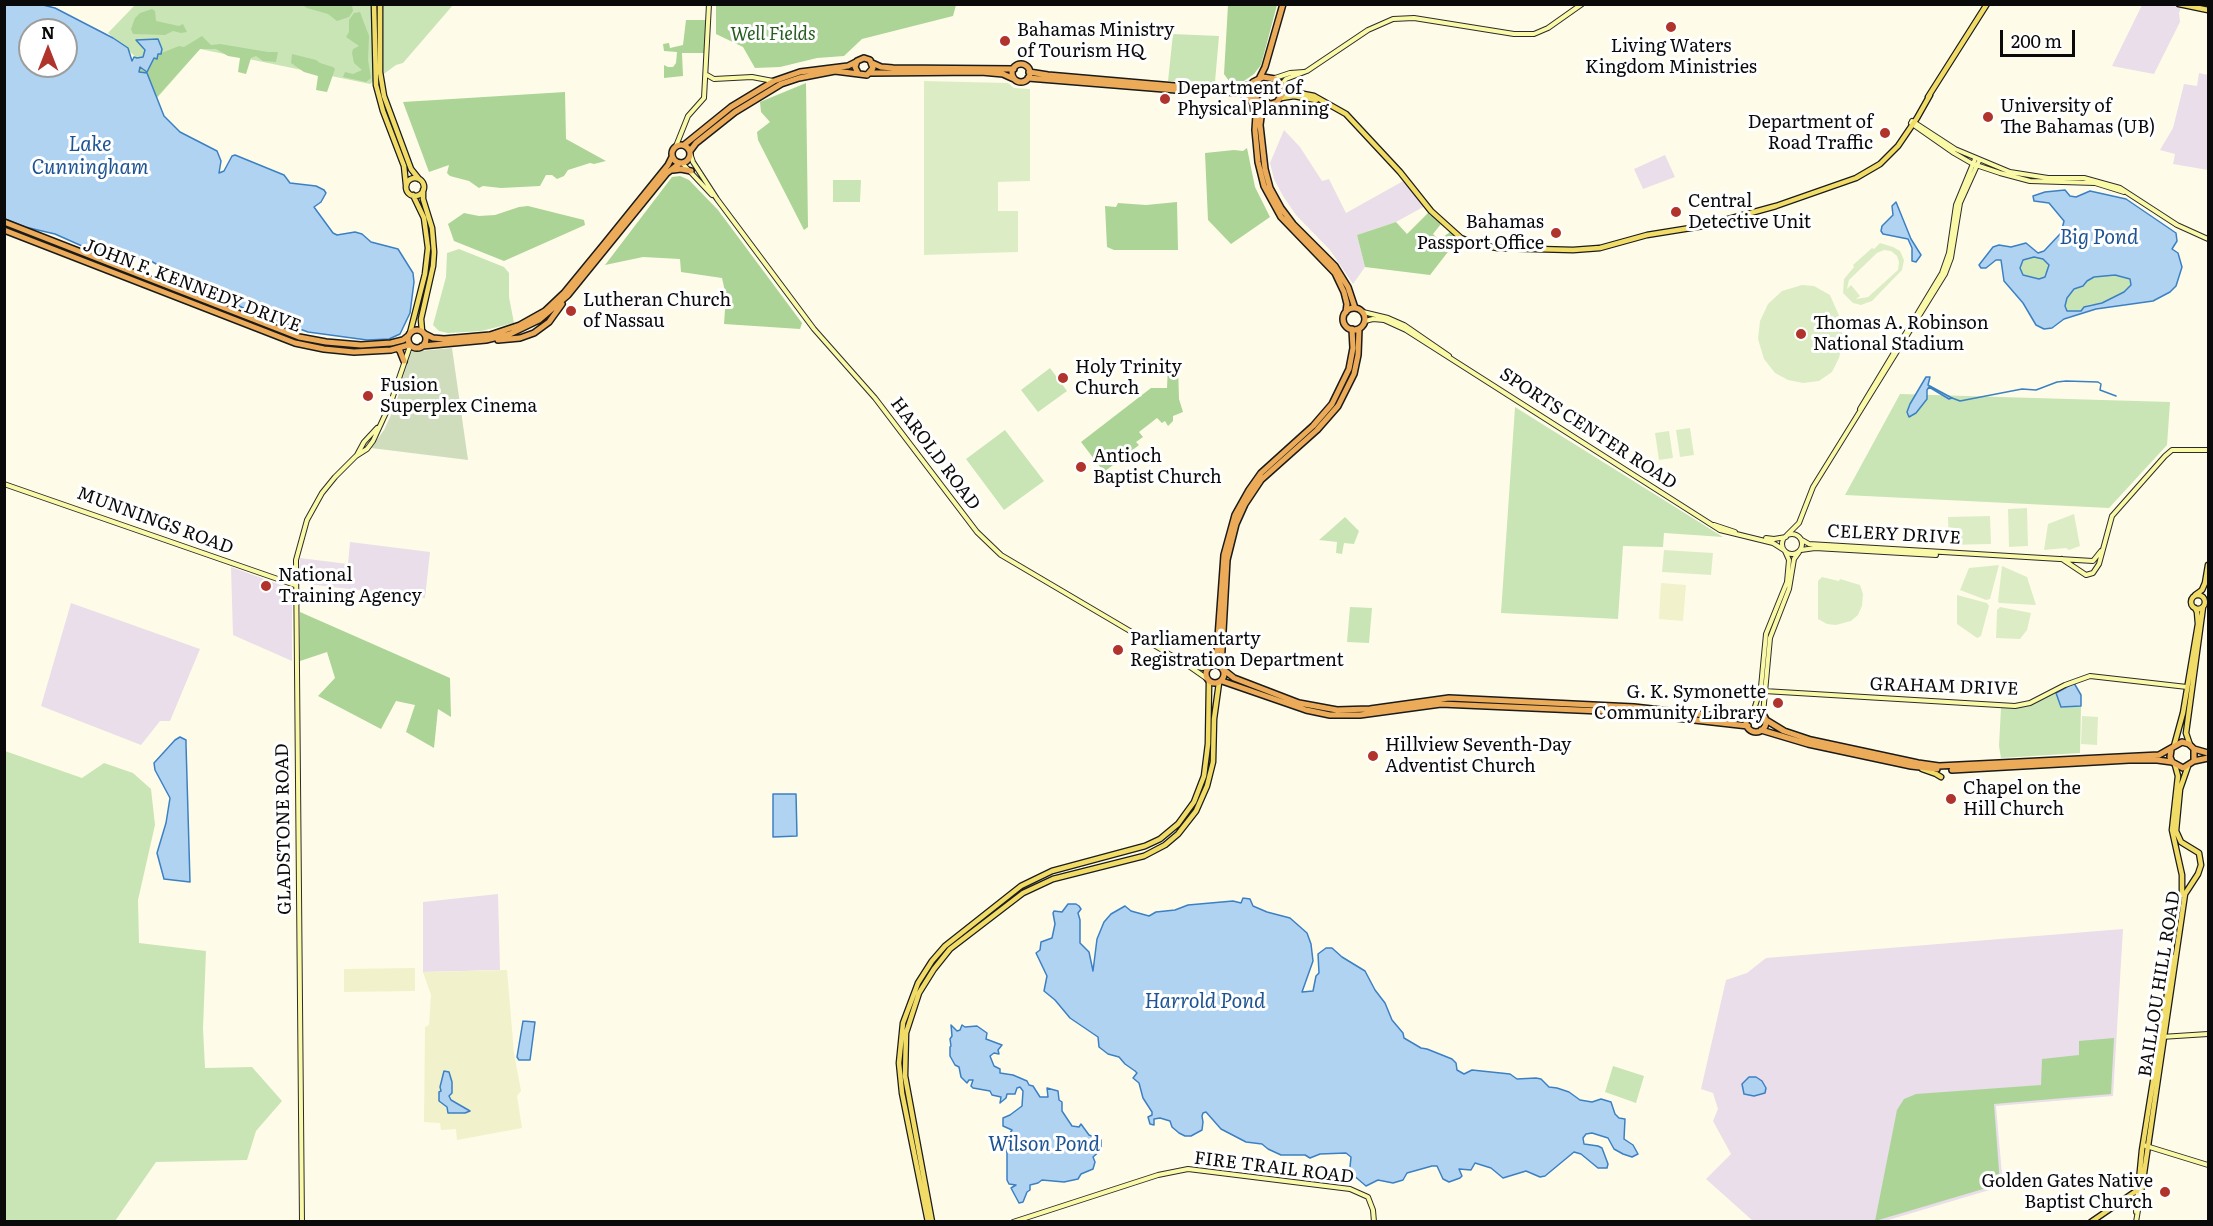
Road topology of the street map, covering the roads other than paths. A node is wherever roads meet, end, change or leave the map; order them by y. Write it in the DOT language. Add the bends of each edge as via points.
graph roads {
  1 [pos="374,4"];
  2 [pos="380,4"];
  3 [pos="709,4"];
  4 [pos="1582,4"];
  5 [pos="1987,4"];
  6 [pos="2179,4"];
  7 [pos="1281,6"];
  8 [pos="2208,10"];
  9 [pos="1268,57"];
  10 [pos="856,62"];
  11 [pos="872,63"];
  12 [pos="1014,69"];
  13 [pos="1304,72"];
  14 [pos="858,73"];
  15 [pos="870,73"];
  16 [pos="706,75"];
  17 [pos="1029,75"];
  18 [pos="1260,77"];
  19 [pos="1272,78"];
  20 [pos="1014,79"];
  21 [pos="774,81"];
  22 [pos="1253,84"];
  23 [pos="1282,87"];
  24 [pos="1236,91"];
  25 [pos="1252,94"];
  26 [pos="1281,98"];
  27 [pos="1257,100"];
  28 [pos="1324,101"];
  29 [pos="1268,103"];
  30 [pos="1913,123"];
  31 [pos="1255,130"];
  32 [pos="680,144"];
  33 [pos="690,152"];
  34 [pos="672,157"];
  35 [pos="1976,162"];
  36 [pos="681,163"];
  37 [pos="692,171"];
  38 [pos="667,173"];
  39 [pos="419,179"];
  40 [pos="406,185"];
  41 [pos="423,190"];
  42 [pos="413,195"];
  43 [pos="717,199"];
  44 [pos="4,222"];
  45 [pos="4,230"];
  46 [pos="2208,239"];
  47 [pos="1356,308"];
  48 [pos="1346,312"];
  49 [pos="1363,312"];
  50 [pos="1365,321"];
  51 [pos="1359,329"];
  52 [pos="1352,330"];
  53 [pos="423,332"];
  54 [pos="409,334"];
  55 [pos="414,346"];
  56 [pos="398,349"];
  57 [pos="1449,356"];
  58 [pos="405,358"];
  59 [pos="379,426"];
  60 [pos="369,436"];
  61 [pos="373,441"];
  62 [pos="362,446"];
  63 [pos="367,449"];
  64 [pos="2208,450"];
  65 [pos="356,456"];
  66 [pos="4,484"];
  67 [pos="1799,523"];
  68 [pos="1713,525"];
  69 [pos="1786,536"];
  70 [pos="1801,539"];
  71 [pos="1785,551"];
  72 [pos="1800,551"];
  73 [pos="2101,551"];
  74 [pos="1985,555"];
  75 [pos="2061,559"];
  76 [pos="2208,564"];
  77 [pos="295,585"];
  78 [pos="2194,597"];
  79 [pos="2205,606"];
  80 [pos="2195,608"];
  81 [pos="1186,664"];
  82 [pos="1210,667"];
  83 [pos="1222,669"];
  84 [pos="1208,680"];
  85 [pos="1221,682"];
  86 [pos="2187,687"];
  87 [pos="1764,691"];
  88 [pos="1753,712"];
  89 [pos="1748,717"];
  90 [pos="1764,717"];
  91 [pos="1748,726"];
  92 [pos="1761,730"];
  93 [pos="2192,747"];
  94 [pos="2172,748"];
  95 [pos="2208,753"];
  96 [pos="2208,758"];
  97 [pos="2194,761"];
  98 [pos="2174,764"];
  99 [pos="1911,766"];
  100 [pos="2188,766"];
  101 [pos="1941,777"];
  102 [pos="2181,842"];
  103 [pos="2175,846"];
  104 [pos="2183,882"];
  105 [pos="2190,884"];
  106 [pos="2208,1034"];
  107 [pos="2163,1035"];
  108 [pos="2146,1146"];
  109 [pos="2208,1165"];
  110 [pos="2139,1181"];
  111 [pos="2140,1189"];
  112 [pos="2132,1195"];
  113 [pos="302,1221"];
  114 [pos="928,1221"];
  115 [pos="932,1221"];
  116 [pos="1013,1221"];
  117 [pos="1374,1221"];
  118 [pos="2091,1221"];
  119 [pos="2136,1221"];
  1 -- 40 [label="main road" via="376,86 404,166"];
  2 -- 39 [label="main road" via="384,96 411,169"];
  3 -- 16 [label="main road"];
  4 -- 13 [label="main road" via="1534,34 1414,18 1393,19 1368,30"];
  5 -- 30 [label="main road"];
  6 -- 8 [label="main road"];
  7 -- 9 [label="highway"];
  9 -- 18 [label="highway"];
  9 -- 19 [label="highway"];
  10 -- 11 [label="highway, JOHN F. KENNEDY DRIVE" via="864,58"];
  10 -- 14 [label="highway"];
  10 -- 21 [label="highway, JOHN F. KENNEDY DRIVE"];
  11 -- 12 [label="highway, JOHN F. KENNEDY DRIVE" via="893,68"];
  11 -- 15 [label="highway"];
  12 -- 17 [label="highway, JOHN F. KENNEDY DRIVE" via="1023,65"];
  12 -- 20 [label="highway"];
  13 -- 19 [label="main road"];
  13 -- 23 [label="main road" via="1286,79"];
  14 -- 15 [label="highway, JOHN F. KENNEDY DRIVE"];
  14 -- 33 [label="highway, JOHN F. KENNEDY DRIVE" via="835,71 781,84 735,112"];
  15 -- 20 [label="highway, JOHN F. KENNEDY DRIVE" via="981,72"];
  16 -- 21 [label="main road" via="714,79 752,77"];
  16 -- 32 [label="main road" via="704,98 688,116"];
  17 -- 20 [label="highway, JOHN F. KENNEDY DRIVE" via="1022,82"];
  17 -- 22 [label="highway, JOHN F. KENNEDY DRIVE" via="1186,87"];
  17 -- 24 [label="highway, JOHN F. KENNEDY DRIVE"];
  18 -- 19 [label="highway"];
  18 -- 22 [label="highway"];
  19 -- 23 [label="highway"];
  21 -- 32 [label="highway, JOHN F. KENNEDY DRIVE"];
  22 -- 25 [label="highway"];
  23 -- 26 [label="highway"];
  23 -- 28 [label="main road"];
  24 -- 25 [label="highway, JOHN F. KENNEDY DRIVE"];
  24 -- 31 [label="highway" via="1254,104"];
  25 -- 27 [label="highway"];
  26 -- 28 [label="main road"];
  26 -- 29 [label="highway"];
  27 -- 29 [label="highway"];
  27 -- 31 [label="highway"];
  28 -- 30 [label="main road" via="1346,114 1455,233 1470,242 1498,248 1600,248 1776,207 1856,178 1880,164"];
  29 -- 47 [label="highway" via="1262,110 1260,124 1270,188 1287,217 1335,266"];
  30 -- 35 [label="main road"];
  31 -- 48 [label="highway" via="1262,178 1276,211 1335,273 1344,292"];
  32 -- 33 [label="highway"];
  32 -- 34 [label="highway, JOHN F. KENNEDY DRIVE" via="672,151"];
  33 -- 36 [label="highway, JOHN F. KENNEDY DRIVE"];
  33 -- 43 [label="main road, HAROLD ROAD"];
  34 -- 36 [label="highway"];
  34 -- 53 [label="highway, JOHN F. KENNEDY DRIVE" via="564,293 545,311 490,335 444,339"];
  35 -- 46 [label="main road" via="2030,176 2096,180 2120,188 2177,225"];
  35 -- 67 [label="main road" via="1958,199 1942,273 1818,479"];
  36 -- 37 [label="main road, HAROLD ROAD"];
  36 -- 38 [label="highway, JOHN F. KENNEDY DRIVE"];
  37 -- 38 [label="highway"];
  37 -- 43 [label="main road, HAROLD ROAD"];
  38 -- 55 [label="highway, JOHN F. KENNEDY DRIVE" via="568,295 530,325 486,340"];
  39 -- 40 [label="main road" via="411,179"];
  39 -- 41 [label="main road"];
  40 -- 42 [label="main road"];
  41 -- 42 [label="main road"];
  41 -- 53 [label="main road" via="434,252 420,319"];
  42 -- 54 [label="main road" via="424,218 428,248"];
  43 -- 81 [label="main road, HAROLD ROAD" via="814,329 875,398 977,532 1002,555"];
  44 -- 54 [label="highway, JOHN F. KENNEDY DRIVE" via="307,339 361,345 391,343"];
  45 -- 56 [label="highway, JOHN F. KENNEDY DRIVE" via="295,343 354,352"];
  47 -- 48 [label="highway"];
  47 -- 49 [label="highway"];
  48 -- 52 [label="highway" via="1344,322"];
  49 -- 50 [label="highway"];
  49 -- 57 [label="main road, SPORTS CENTER ROAD" via="1404,325"];
  50 -- 51 [label="highway"];
  50 -- 57 [label="main road, SPORTS CENTER ROAD" via="1377,319 1396,324"];
  51 -- 52 [label="highway"];
  51 -- 83 [label="highway" via="1355,368 1340,403 1317,430 1261,480 1234,529 1226,571"];
  52 -- 82 [label="highway" via="1351,360 1332,404 1261,473 1235,515 1222,564 1216,651"];
  53 -- 54 [label="highway, JOHN F. KENNEDY DRIVE"];
  53 -- 55 [label="highway" via="426,341"];
  54 -- 55 [label="highway"];
  55 -- 56 [label="highway, JOHN F. KENNEDY DRIVE"];
  55 -- 58 [label="main road"];
  56 -- 58 [label="highway"];
  57 -- 68 [label="main road, SPORTS CENTER ROAD"];
  58 -- 59 [label="main road, GLADSTONE ROAD"];
  59 -- 60 [label="main road, GLADSTONE ROAD"];
  59 -- 61 [label="main road, GLADSTONE ROAD"];
  60 -- 61 [label="main road"];
  60 -- 62 [label="main road, GLADSTONE ROAD"];
  61 -- 63 [label="main road, GLADSTONE ROAD"];
  62 -- 63 [label="main road"];
  62 -- 65 [label="main road, GLADSTONE ROAD"];
  63 -- 65 [label="main road, GLADSTONE ROAD"];
  64 -- 73 [label="main road, CELERY DRIVE" via="2177,450 2165,456 2112,516"];
  65 -- 77 [label="main road, GLADSTONE ROAD" via="322,493 307,520 297,555"];
  66 -- 77 [label="main road, MUNNINGS ROAD"];
  67 -- 69 [label="main road"];
  67 -- 70 [label="main road"];
  68 -- 69 [label="main road, SPORTS CENTER ROAD" via="1770,539"];
  68 -- 71 [label="main road, SPORTS CENTER ROAD" via="1724,532 1773,543"];
  69 -- 70 [label="main road" via="1794,534"];
  69 -- 71 [label="main road" via="1782,542"];
  70 -- 72 [label="main road"];
  70 -- 74 [label="main road, CELERY DRIVE" via="1809,544"];
  71 -- 72 [label="main road"];
  71 -- 88 [label="main road" via="1789,560 1787,582 1766,634 1761,690"];
  72 -- 74 [label="main road, CELERY DRIVE" via="1811,548"];
  72 -- 87 [label="main road" via="1794,559 1790,589 1771,633"];
  73 -- 75 [label="main road, CELERY DRIVE" via="2093,561"];
  73 -- 75 [label="main road, CELERY DRIVE" via="2099,564 2089,574"];
  74 -- 75 [label="main road, CELERY DRIVE"];
  76 -- 78 [label="main road" via="2203,588"];
  77 -- 113 [label="main road, GLADSTONE ROAD"];
  78 -- 79 [label="main road" via="2203,597"];
  78 -- 80 [label="main road"];
  79 -- 80 [label="main road"];
  79 -- 93 [label="main road" via="2186,733"];
  80 -- 86 [label="main road" via="2198,624"];
  81 -- 82 [label="main road, HAROLD ROAD"];
  81 -- 84 [label="main road, HAROLD ROAD"];
  82 -- 83 [label="highway"];
  82 -- 84 [label="highway"];
  83 -- 85 [label="highway"];
  83 -- 89 [label="highway" via="1241,682 1299,704 1337,710 1449,698"];
  84 -- 85 [label="highway" via="1213,684"];
  84 -- 114 [label="main road" via="1204,776 1194,802 1178,824 1145,846 1052,871 1021,886 945,945 918,983 903,1023 899,1067"];
  85 -- 91 [label="highway" via="1330,715 1360,716 1431,705 1465,705 1623,712"];
  85 -- 115 [label="main road" via="1207,786 1196,811 1178,834 1144,856 1053,879 1023,893 955,945 923,986 908,1027 904,1066"];
  86 -- 87 [label="main road, GRAHAM DRIVE" via="2090,676 2015,706"];
  86 -- 94 [label="main road" via="2181,724"];
  87 -- 90 [label="main road"];
  88 -- 89 [label="highway"];
  88 -- 90 [label="highway"];
  89 -- 91 [label="highway"];
  90 -- 92 [label="highway"];
  90 -- 94 [label="highway" via="1811,740 1941,766 2159,755"];
  91 -- 92 [label="highway" via="1753,731"];
  92 -- 99 [label="highway" via="1798,742"];
  93 -- 94 [label="highway" via="2182,742"];
  93 -- 95 [label="highway"];
  93 -- 97 [label="highway"];
  94 -- 98 [label="highway" via="2170,757"];
  96 -- 97 [label="highway"];
  97 -- 100 [label="highway"];
  98 -- 99 [label="highway" via="2129,760 1962,770"];
  98 -- 100 [label="highway"];
  98 -- 103 [label="main road, BAILLOU HILL ROAD" via="2178,776 2172,828"];
  99 -- 101 [label="main road"];
  100 -- 102 [label="main road" via="2177,808 2176,831"];
  102 -- 103 [label="main road"];
  102 -- 105 [label="main road, BAILLOU HILL ROAD" via="2196,849 2200,857 2199,871"];
  103 -- 104 [label="main road, BAILLOU HILL ROAD"];
  104 -- 105 [label="main road"];
  104 -- 107 [label="main road, BAILLOU HILL ROAD"];
  105 -- 107 [label="main road, BAILLOU HILL ROAD" via="2185,894"];
  106 -- 107 [label="main road"];
  107 -- 108 [label="main road, BAILLOU HILL ROAD"];
  108 -- 109 [label="main road"];
  108 -- 110 [label="main road, BAILLOU HILL ROAD"];
  108 -- 111 [label="main road, BAILLOU HILL ROAD"];
  110 -- 111 [label="main road, BAILLOU HILL ROAD"];
  110 -- 112 [label="main road"];
  111 -- 112 [label="main road"];
  111 -- 119 [label="main road, BAILLOU HILL ROAD"];
  112 -- 118 [label="main road"];
  116 -- 117 [label="main road, FIRE TRAIL ROAD" via="1188,1169 1350,1189 1368,1197"];
}
